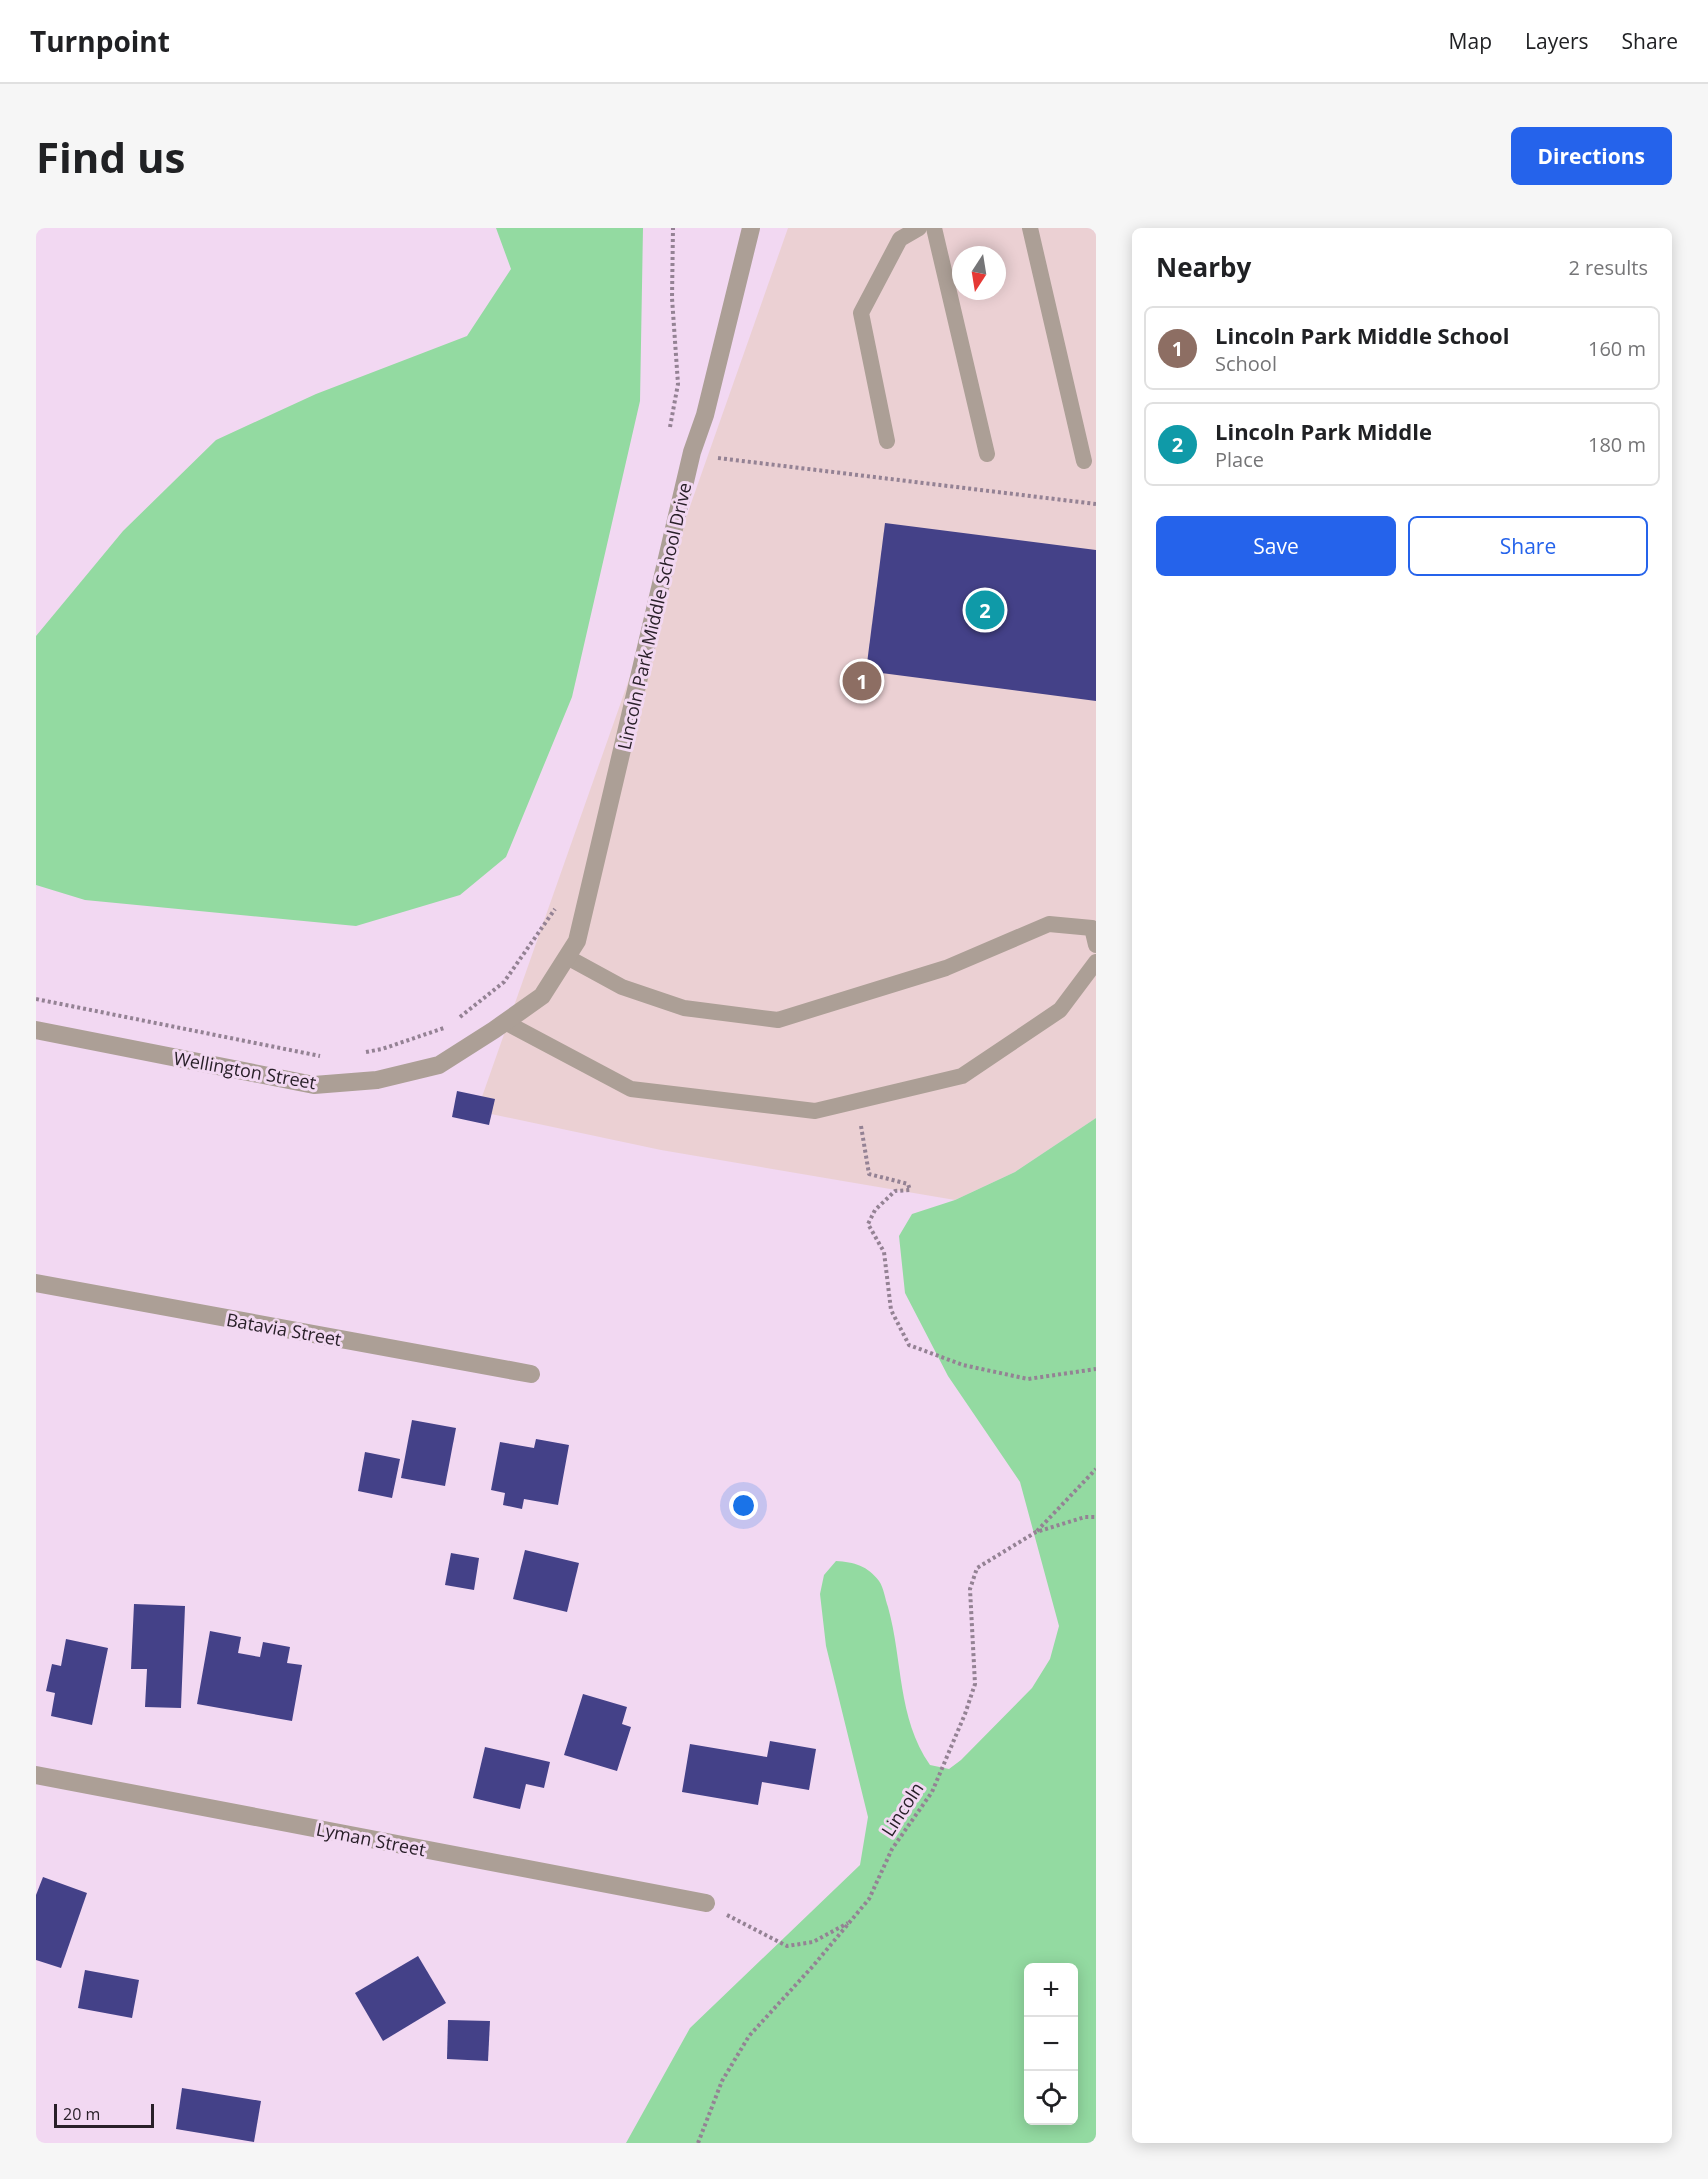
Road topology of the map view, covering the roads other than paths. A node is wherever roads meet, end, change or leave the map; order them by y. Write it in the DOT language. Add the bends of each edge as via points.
graph roads {
  1 [pos="751,228"];
  2 [pos="919,228"];
  3 [pos="934,228"];
  4 [pos="1030,228"];
  5 [pos="887,441"];
  6 [pos="987,454"];
  7 [pos="1084,461"];
  8 [pos="1096,945"];
  9 [pos="567,957"];
  10 [pos="1096,962"];
  11 [pos="542,996"];
  12 [pos="505,1022"];
  13 [pos="36,1030"];
  14 [pos="36,1283"];
  15 [pos="531,1374"];
  16 [pos="36,1774"];
  17 [pos="706,1904"];
  1 -- 9 [label="street, Lincoln Park Middle School Drive" via="705,415 692,452 577,941"];
  2 -- 5 [label="lane" via="900,239 861,313"];
  3 -- 6 [label="lane"];
  4 -- 7 [label="lane"];
  8 -- 9 [label="lane" via="1092,928 1049,924 946,968 778,1020 684,1008 622,987"];
  9 -- 11 [label="street, Lincoln Park Middle School Drive"];
  10 -- 12 [label="lane" via="1060,1010 962,1076 815,1111 631,1089"];
  11 -- 12 [label="street, Wellington Street"];
  12 -- 13 [label="street, Wellington Street" via="439,1065 377,1080 314,1085"];
  14 -- 15 [label="street, Batavia Street"];
  16 -- 17 [label="street, Lyman Street"];
}
